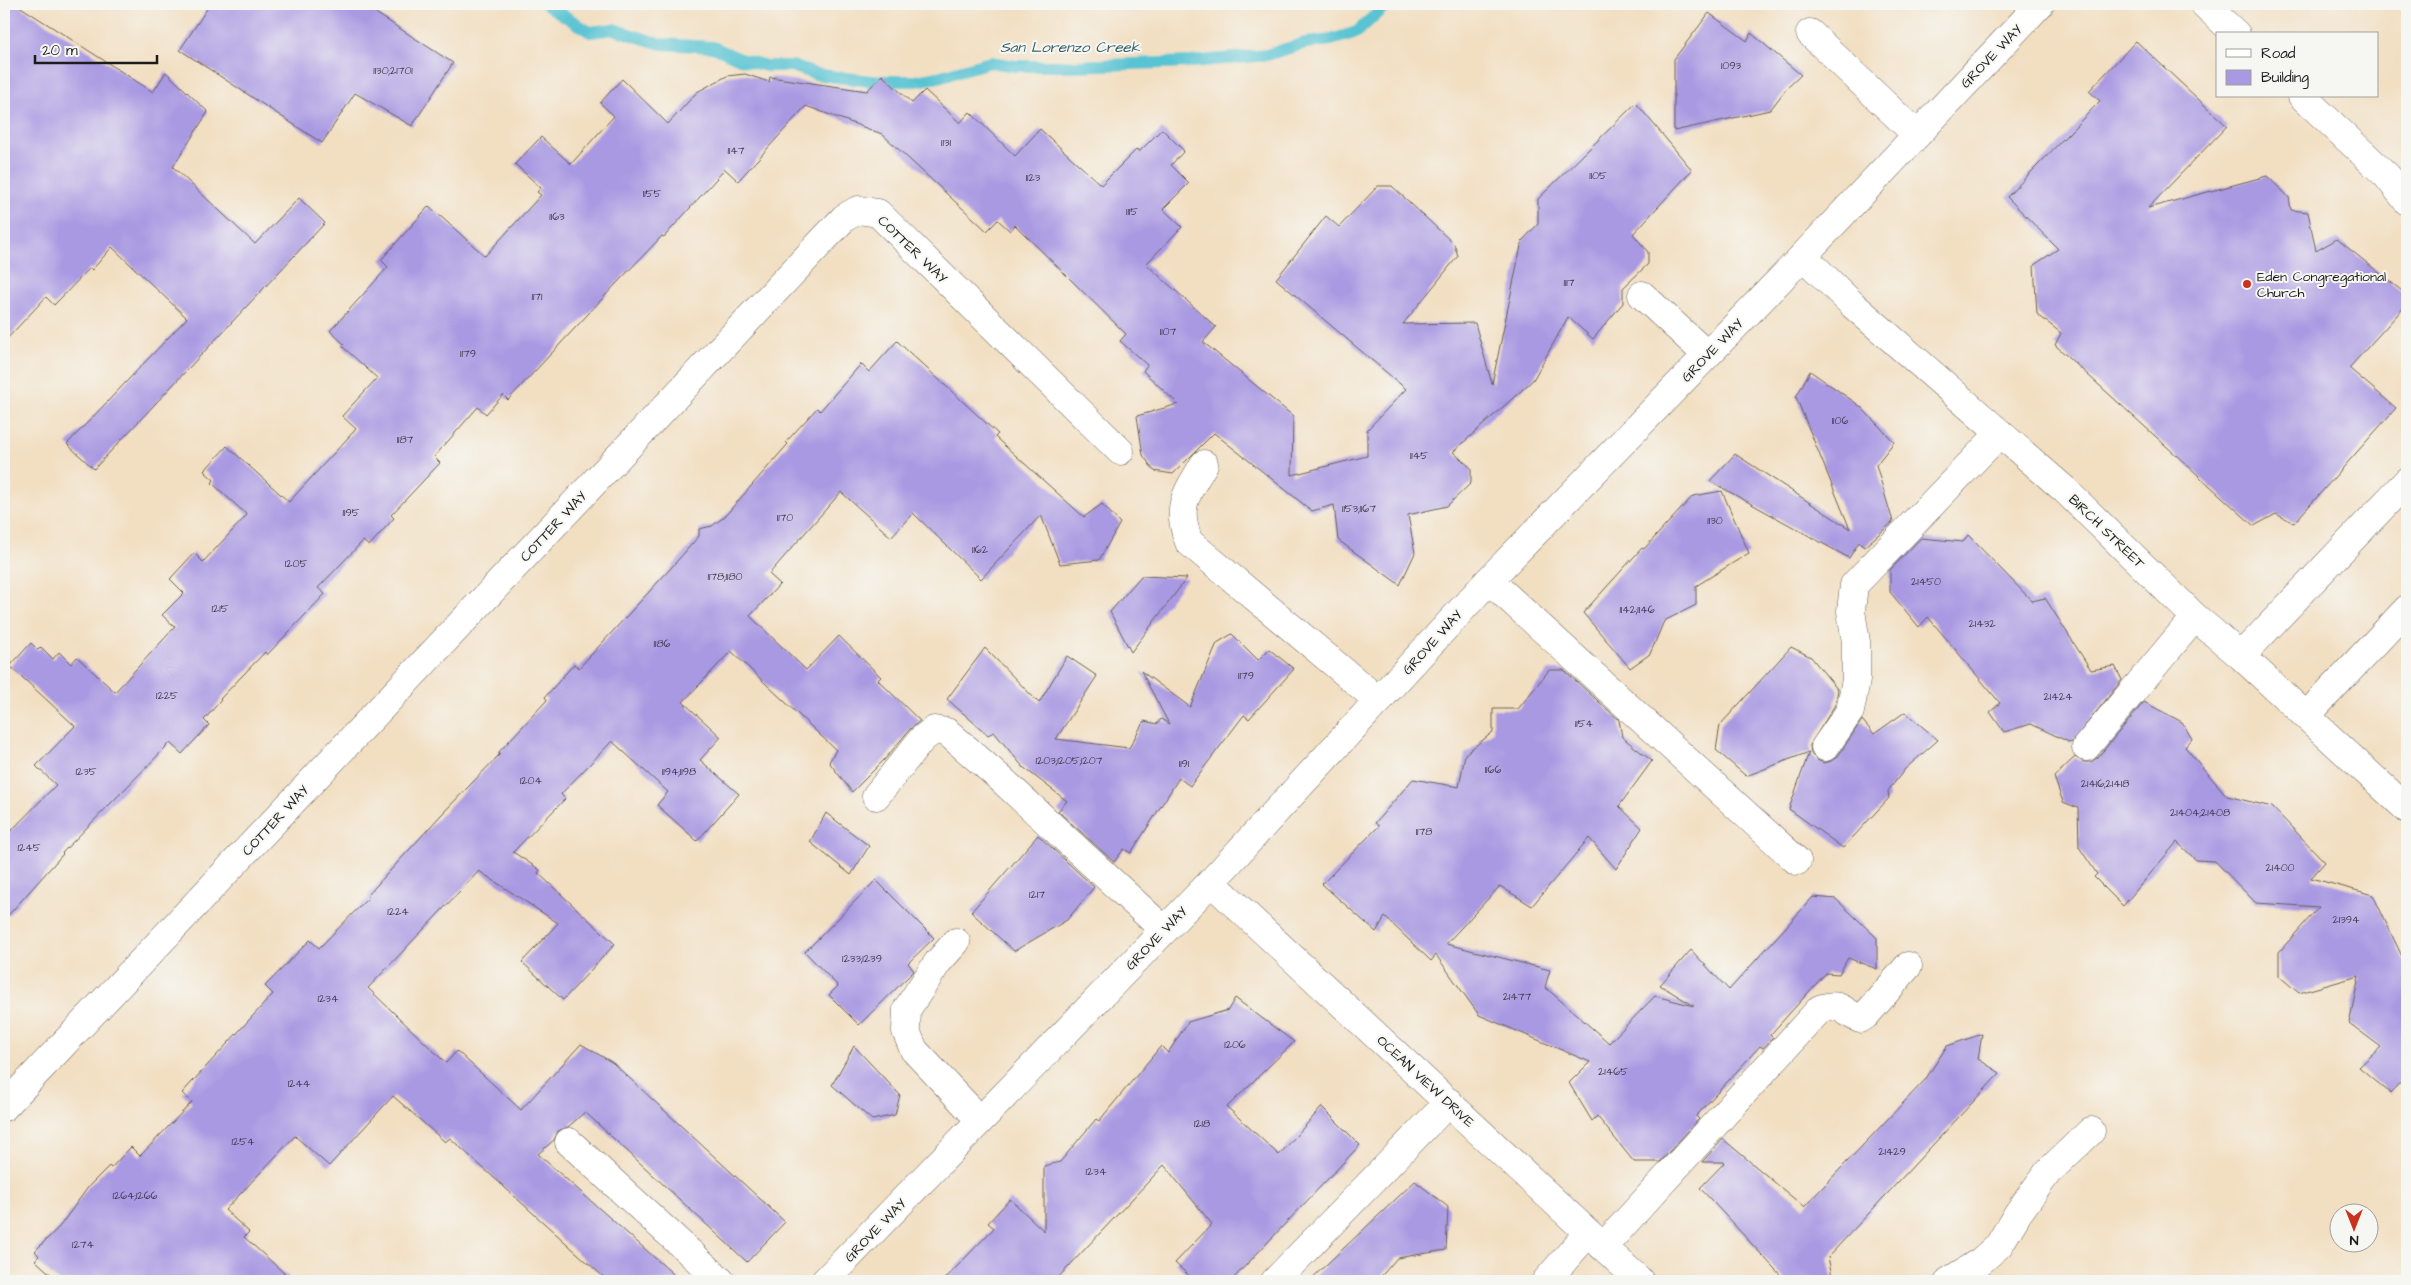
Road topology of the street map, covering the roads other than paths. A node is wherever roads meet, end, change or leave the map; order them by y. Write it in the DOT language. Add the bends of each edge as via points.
graph roads {
  1 [pos="2040,4"];
  2 [pos="2204,4"];
  3 [pos="2234,32"];
  4 [pos="1810,33"];
  5 [pos="2304,98"];
  6 [pos="1916,134"];
  7 [pos="2407,201"];
  8 [pos="1803,256"];
  9 [pos="1642,295"];
  10 [pos="1707,355"];
  11 [pos="1999,434"];
  12 [pos="1120,451"];
  13 [pos="1204,464"];
  14 [pos="2407,481"];
  15 [pos="1489,580"];
  16 [pos="2407,609"];
  17 [pos="2195,617"];
  18 [pos="2241,656"];
  19 [pos="1378,701"];
  20 [pos="2306,716"];
  21 [pos="1825,748"];
  22 [pos="2086,748"];
  23 [pos="876,796"];
  24 [pos="2407,809"];
  25 [pos="1797,860"];
  26 [pos="1211,882"];
  27 [pos="1164,930"];
  28 [pos="956,942"];
  29 [pos="1908,966"];
  30 [pos="1449,1102"];
  31 [pos="4,1107"];
  32 [pos="980,1120"];
  33 [pos="2091,1131"];
  34 [pos="569,1142"];
  35 [pos="1596,1240"];
  36 [pos="721,1281"];
  37 [pos="825,1281"];
  38 [pos="1275,1281"];
  39 [pos="1546,1281"];
  40 [pos="1640,1281"];
  41 [pos="1949,1281"];
  1 -- 6 [label="street, GROVE WAY"];
  2 -- 3 [label="street"];
  4 -- 6 [label="street"];
  5 -- 7 [label="street" via="2387,176"];
  6 -- 8 [label="street, GROVE WAY"];
  8 -- 10 [label="street, GROVE WAY"];
  8 -- 11 [label="street, BIRCH STREET" via="1853,306"];
  9 -- 10 [label="street"];
  10 -- 15 [label="street, GROVE WAY"];
  11 -- 17 [label="street, BIRCH STREET" via="2065,490"];
  11 -- 21 [label="street" via="1854,585 1850,611 1856,642 1856,680 1850,711"];
  12 -- 31 [label="street, COTTER WAY" via="878,213 858,210 837,226"];
  13 -- 19 [label="street" via="1183,501 1182,526 1189,542"];
  14 -- 18 [label="street"];
  15 -- 19 [label="street, GROVE WAY"];
  15 -- 25 [label="street"];
  16 -- 20 [label="street"];
  17 -- 18 [label="street, BIRCH STREET"];
  17 -- 22 [label="street"];
  18 -- 20 [label="street, BIRCH STREET"];
  19 -- 26 [label="street, GROVE WAY"];
  20 -- 24 [label="street, BIRCH STREET"];
  23 -- 27 [label="street" via="922,739 934,730 947,732"];
  26 -- 27 [label="street, GROVE WAY"];
  26 -- 30 [label="street, OCEAN VIEW DRIVE"];
  27 -- 32 [label="street, GROVE WAY"];
  28 -- 32 [label="street" via="938,962 907,1009 906,1031 914,1050"];
  29 -- 35 [label="street" via="1860,1019 1844,1008 1832,1005 1820,1009"];
  30 -- 35 [label="street, OCEAN VIEW DRIVE"];
  30 -- 38 [label="street"];
  32 -- 37 [label="street, GROVE WAY"];
  33 -- 41 [label="street" via="2048,1172 1999,1245"];
  34 -- 36 [label="street"];
  35 -- 39 [label="street"];
  35 -- 40 [label="street, OCEAN VIEW DRIVE"];
}
